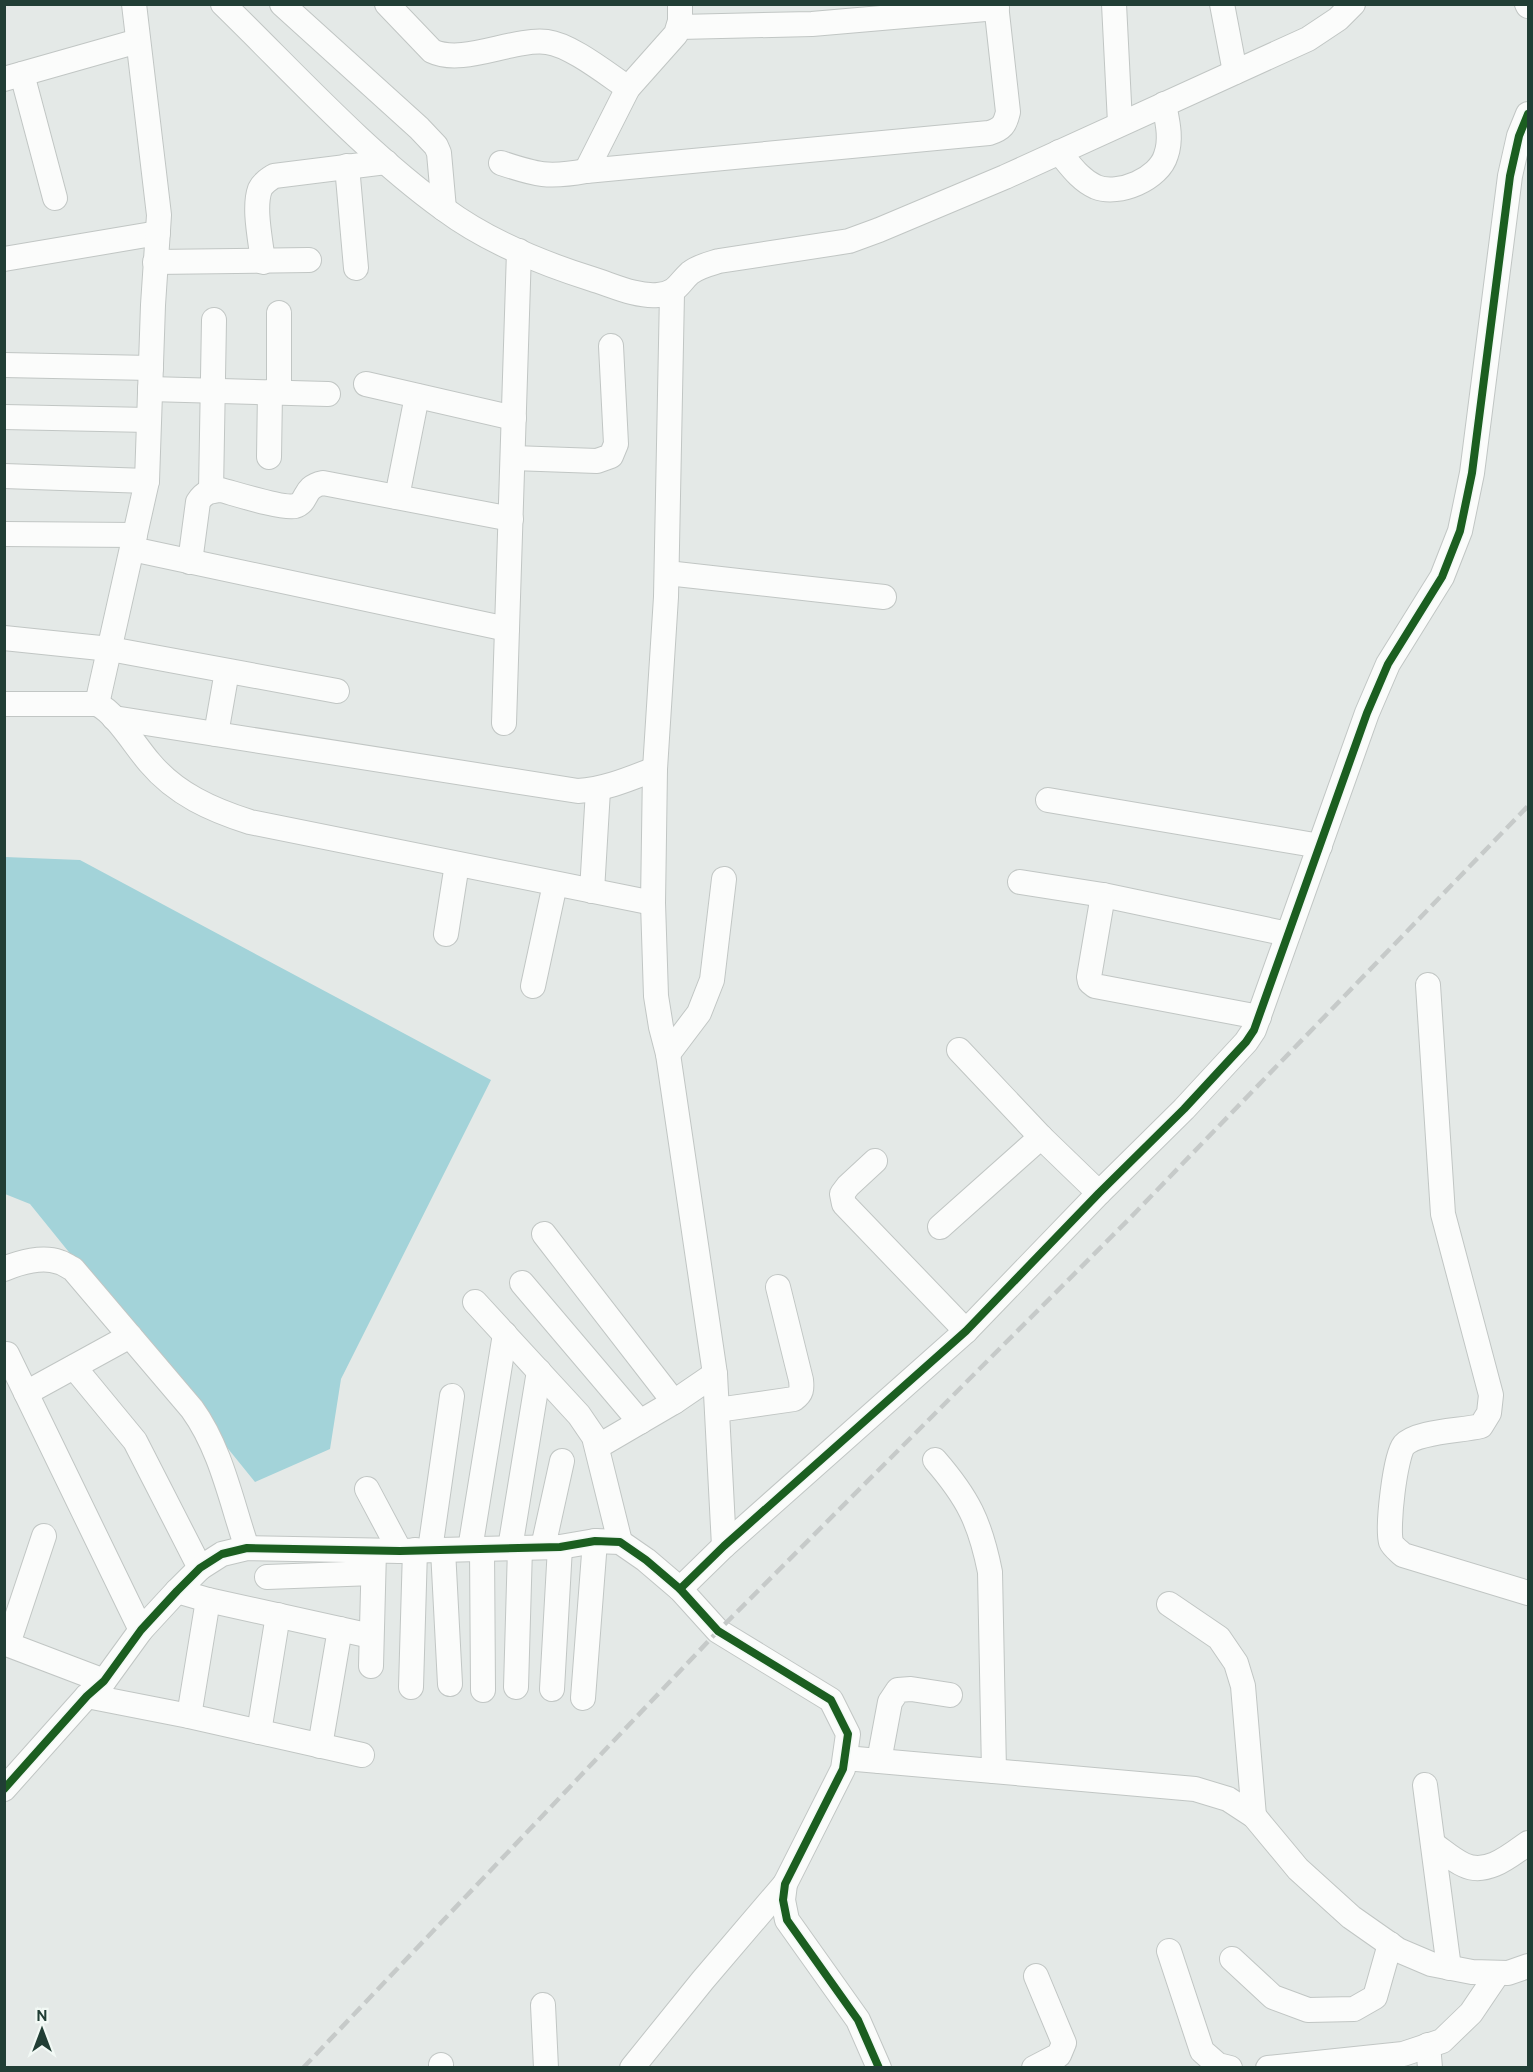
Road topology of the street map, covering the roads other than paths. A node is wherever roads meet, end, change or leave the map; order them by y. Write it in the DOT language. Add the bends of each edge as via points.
graph roads {
  1 [pos="134,4"];
  2 [pos="223,4"];
  3 [pos="282,4"];
  4 [pos="387,4"];
  5 [pos="1114,4"];
  6 [pos="1222,4"];
  7 [pos="1353,4"];
  8 [pos="996,6"];
  9 [pos="811,14"];
  10 [pos="680,16"];
  11 [pos="138,41"];
  12 [pos="1235,72"];
  13 [pos="13,77"];
  14 [pos="628,88"];
  15 [pos="1164,104"];
  16 [pos="1528,114"];
  17 [pos="1120,123"];
  18 [pos="1059,152"];
  19 [pos="386,162"];
  20 [pos="501,163"];
  21 [pos="346,166"];
  22 [pos="586,171"];
  23 [pos="55,198"];
  24 [pos="444,209"];
  25 [pos="158,232"];
  26 [pos="519,251"];
  27 [pos="4,259"];
  28 [pos="309,260"];
  29 [pos="155,262"];
  30 [pos="263,262"];
  31 [pos="356,268"];
  32 [pos="672,293"];
  33 [pos="279,313"];
  34 [pos="214,320"];
  35 [pos="611,346"];
  36 [pos="4,365"];
  37 [pos="150,378"];
  38 [pos="366,384"];
  39 [pos="214,390"];
  40 [pos="274,392"];
  41 [pos="328,394"];
  42 [pos="417,396"];
  43 [pos="4,417"];
  44 [pos="514,418"];
  45 [pos="149,420"];
  46 [pos="269,458"];
  47 [pos="513,458"];
  48 [pos="4,476"];
  49 [pos="147,481"];
  50 [pos="211,491"];
  51 [pos="397,497"];
  52 [pos="511,519"];
  53 [pos="4,534"];
  54 [pos="134,542"];
  55 [pos="190,562"];
  56 [pos="667,573"];
  57 [pos="884,597"];
  58 [pos="507,629"];
  59 [pos="4,638"];
  60 [pos="110,649"];
  61 [pos="227,671"];
  62 [pos="337,691"];
  63 [pos="4,704"];
  64 [pos="106,711"];
  65 [pos="504,723"];
  66 [pos="216,734"];
  67 [pos="655,769"];
  68 [pos="598,790"];
  69 [pos="1048,800"];
  70 [pos="1320,846"];
  71 [pos="457,864"];
  72 [pos="724,879"];
  73 [pos="1020,882"];
  74 [pos="555,884"];
  75 [pos="592,891"];
  76 [pos="1103,895"];
  77 [pos="653,903"];
  78 [pos="446,934"];
  79 [pos="1288,934"];
  80 [pos="1428,985"];
  81 [pos="533,986"];
  82 [pos="1259,1017"];
  83 [pos="959,1050"];
  84 [pos="668,1054"];
  85 [pos="1041,1137"];
  86 [pos="875,1161"];
  87 [pos="1099,1193"];
  88 [pos="940,1227"];
  89 [pos="544,1234"];
  90 [pos="4,1269"];
  91 [pos="522,1283"];
  92 [pos="778,1287"];
  93 [pos="475,1302"];
  94 [pos="966,1331"];
  95 [pos="505,1334"];
  96 [pos="130,1336"];
  97 [pos="7,1353"];
  98 [pos="74,1367"];
  99 [pos="539,1371"];
  100 [pos="716,1374"];
  101 [pos="26,1393"];
  102 [pos="452,1396"];
  103 [pos="675,1402"];
  104 [pos="717,1410"];
  105 [pos="640,1422"];
  106 [pos="597,1447"];
  107 [pos="935,1460"];
  108 [pos="561,1461"];
  109 [pos="368,1489"];
  110 [pos="44,1536"];
  111 [pos="595,1542"];
  112 [pos="620,1542"];
  113 [pos="724,1546"];
  114 [pos="247,1548"];
  115 [pos="533,1548"];
  116 [pos="476,1549"];
  117 [pos="422,1550"];
  118 [pos="373,1562"];
  119 [pos="200,1568"];
  120 [pos="267,1577"];
  121 [pos="680,1589"];
  122 [pos="177,1591"];
  123 [pos="1528,1593"];
  124 [pos="208,1600"];
  125 [pos="1169,1604"];
  126 [pos="278,1615"];
  127 [pos="340,1629"];
  128 [pos="141,1630"];
  129 [pos="371,1636"];
  130 [pos="6,1644"];
  131 [pos="371,1666"];
  132 [pos="450,1684"];
  133 [pos="411,1687"];
  134 [pos="516,1687"];
  135 [pos="95,1689"];
  136 [pos="552,1689"];
  137 [pos="483,1690"];
  138 [pos="950,1695"];
  139 [pos="583,1698"];
  140 [pos="189,1716"];
  141 [pos="259,1732"];
  142 [pos="320,1746"];
  143 [pos="362,1755"];
  144 [pos="845,1758"];
  145 [pos="879,1761"];
  146 [pos="994,1771"];
  147 [pos="9,1777"];
  148 [pos="1425,1785"];
  149 [pos="1254,1816"];
  150 [pos="1528,1843"];
  151 [pos="1433,1844"];
  152 [pos="785,1884"];
  153 [pos="1390,1944"];
  154 [pos="1169,1951"];
  155 [pos="1232,1959"];
  156 [pos="1528,1966"];
  157 [pos="1449,1968"];
  158 [pos="1498,1973"];
  159 [pos="1036,1976"];
  160 [pos="543,2005"];
  161 [pos="1429,2056"];
  162 [pos="1335,2064"];
  163 [pos="546,2067"];
  164 [pos="632,2067"];
  165 [pos="879,2067"];
  166 [pos="1034,2067"];
  167 [pos="1230,2067"];
  168 [pos="1268,2067"];
  1 -- 11 [label="street"];
  2 -- 19 [label="street"];
  3 -- 24 [label="street" via="436,146"];
  4 -- 14 [label="street" via="441,56 548,42 566,48"];
  5 -- 17 [label="street"];
  6 -- 12 [label="street"];
  7 -- 12 [label="street" via="1308,39"];
  8 -- 9 [label="street"];
  8 -- 22 [label="street" via="1008,112 1000,129"];
  9 -- 10 [label="street"];
  10 -- 14 [label="street" via="676,34"];
  11 -- 13 [label="street"];
  11 -- 25 [label="street"];
  12 -- 15 [label="street"];
  13 -- 23 [label="street"];
  14 -- 22 [label="street"];
  15 -- 17 [label="street"];
  15 -- 18 [label="street" via="1169,134 1166,156 1149,177 1125,189 1097,188 1078,176"];
  16 -- 70 [label="street" via="1510,176 1472,473 1460,531 1442,577 1388,664"];
  17 -- 18 [label="street"];
  18 -- 32 [label="street" via="849,241 701,266"];
  19 -- 21 [label="street"];
  19 -- 24 [label="street"];
  20 -- 22 [label="street" via="536,174 561,176"];
  21 -- 30 [label="street" via="274,176 264,183 257,205"];
  21 -- 31 [label="street"];
  24 -- 26 [label="street"];
  25 -- 27 [label="street"];
  25 -- 29 [label="street"];
  26 -- 32 [label="street" via="642,294"];
  26 -- 44 [label="street"];
  28 -- 30 [label="street"];
  29 -- 30 [label="street"];
  29 -- 37 [label="street"];
  32 -- 56 [label="street"];
  33 -- 40 [label="street"];
  34 -- 39 [label="street"];
  35 -- 47 [label="street" via="616,444 611,456 597,460"];
  36 -- 37 [label="street"];
  37 -- 39 [label="street"];
  37 -- 45 [label="street"];
  38 -- 42 [label="street"];
  39 -- 40 [label="street"];
  39 -- 50 [label="street"];
  40 -- 41 [label="street"];
  40 -- 46 [label="street"];
  42 -- 44 [label="street"];
  42 -- 51 [label="street"];
  43 -- 45 [label="street"];
  44 -- 47 [label="street"];
  45 -- 49 [label="street"];
  47 -- 52 [label="street"];
  48 -- 49 [label="street"];
  49 -- 54 [label="street"];
  50 -- 51 [label="street" via="296,506 308,490 323,483"];
  50 -- 55 [label="street" via="198,502"];
  51 -- 52 [label="street"];
  52 -- 58 [label="street"];
  53 -- 54 [label="street"];
  54 -- 55 [label="street"];
  54 -- 60 [label="street"];
  55 -- 58 [label="street"];
  56 -- 57 [label="street"];
  56 -- 67 [label="street"];
  58 -- 65 [label="street"];
  59 -- 60 [label="street"];
  60 -- 61 [label="street"];
  60 -- 64 [label="street"];
  61 -- 62 [label="street"];
  61 -- 66 [label="street"];
  63 -- 64 [label="street"];
  64 -- 66 [label="street"];
  64 -- 71 [label="street" via="179,790 220,813"];
  66 -- 68 [label="street" via="578,791"];
  67 -- 68 [label="street"];
  67 -- 77 [label="street"];
  68 -- 75 [label="street"];
  69 -- 70 [label="street"];
  70 -- 79 [label="street"];
  71 -- 74 [label="street"];
  71 -- 78 [label="street"];
  72 -- 84 [label="street" via="712,980 699,1013"];
  73 -- 76 [label="street"];
  74 -- 75 [label="street"];
  74 -- 81 [label="street"];
  75 -- 77 [label="street"];
  76 -- 79 [label="street"];
  76 -- 82 [label="street" via="1089,977 1095,986"];
  77 -- 84 [label="street" via="657,1005"];
  79 -- 82 [label="street"];
  80 -- 123 [label="street" via="1443,1214 1491,1395 1489,1413 1480,1426 1418,1436 1404,1445 1398,1458 1389,1529 1392,1545 1403,1555"];
  82 -- 87 [label="street" via="1246,1042"];
  83 -- 85 [label="street"];
  84 -- 100 [label="street"];
  85 -- 87 [label="street"];
  85 -- 88 [label="street"];
  86 -- 94 [label="street" via="842,1194 844,1204"];
  87 -- 94 [label="street"];
  89 -- 103 [label="street"];
  90 -- 96 [label="street" via="26,1261 59,1262 73,1269"];
  91 -- 105 [label="street"];
  92 -- 104 [label="street" via="801,1380 800,1395"];
  93 -- 95 [label="street"];
  94 -- 113 [label="street"];
  95 -- 99 [label="street"];
  95 -- 116 [label="street"];
  96 -- 98 [label="street"];
  96 -- 114 [label="street" via="205,1427"];
  97 -- 101 [label="street"];
  98 -- 101 [label="street"];
  98 -- 119 [label="street" via="135,1441"];
  99 -- 106 [label="street" via="579,1414"];
  99 -- 115 [label="street"];
  100 -- 103 [label="street"];
  100 -- 104 [label="street"];
  101 -- 128 [label="street"];
  102 -- 117 [label="street"];
  103 -- 105 [label="street"];
  104 -- 113 [label="street"];
  105 -- 106 [label="street"];
  106 -- 112 [label="street"];
  107 -- 146 [label="street" via="954,1481 975,1516 990,1572"];
  108 -- 115 [label="street"];
  109 -- 117 [label="street"];
  110 -- 130 [label="street"];
  111 -- 112 [label="street"];
  111 -- 115 [label="street"];
  111 -- 139 [label="street"];
  112 -- 121 [label="street"];
  113 -- 121 [label="street"];
  114 -- 118 [label="street"];
  114 -- 119 [label="street" via="222,1554"];
  115 -- 116 [label="street"];
  115 -- 134 [label="street"];
  115 -- 136 [label="street"];
  116 -- 117 [label="street"];
  116 -- 137 [label="street"];
  117 -- 118 [label="street"];
  117 -- 132 [label="street"];
  117 -- 133 [label="street"];
  118 -- 120 [label="street"];
  118 -- 129 [label="street"];
  119 -- 122 [label="street"];
  121 -- 144 [label="street" via="718,1631 831,1700 848,1734"];
  122 -- 124 [label="street"];
  122 -- 128 [label="street"];
  124 -- 126 [label="street"];
  124 -- 140 [label="street"];
  125 -- 149 [label="street" via="1220,1638 1236,1663 1243,1686"];
  126 -- 127 [label="street"];
  126 -- 141 [label="street"];
  127 -- 129 [label="street"];
  127 -- 142 [label="street"];
  128 -- 135 [label="street"];
  129 -- 131 [label="street"];
  130 -- 135 [label="street"];
  135 -- 140 [label="street"];
  135 -- 147 [label="street"];
  138 -- 145 [label="street" via="898,1690 890,1702"];
  140 -- 141 [label="street"];
  141 -- 142 [label="street"];
  142 -- 143 [label="street"];
  144 -- 145 [label="street"];
  144 -- 152 [label="street"];
  145 -- 146 [label="street"];
  146 -- 149 [label="street" via="1195,1789 1228,1799"];
  148 -- 151 [label="street"];
  149 -- 153 [label="street" via="1298,1869 1351,1917"];
  150 -- 151 [label="street" via="1490,1867 1476,1869"];
  151 -- 157 [label="street"];
  152 -- 164 [label="street"];
  152 -- 165 [label="street" via="787,1920 858,2020"];
  153 -- 155 [label="street" via="1375,1996 1354,2009 1308,2010 1273,1997"];
  153 -- 157 [label="street" via="1431,1964"];
  154 -- 167 [label="street" via="1202,2051 1218,2065"];
  156 -- 158 [label="street"];
  157 -- 158 [label="street"];
  158 -- 161 [label="street" via="1471,2013"];
  159 -- 166 [label="street" via="1064,2043 1059,2055"];
  160 -- 163 [label="street"];
  161 -- 162 [label="street" via="1403,2054"];
  162 -- 168 [label="street"];
}
